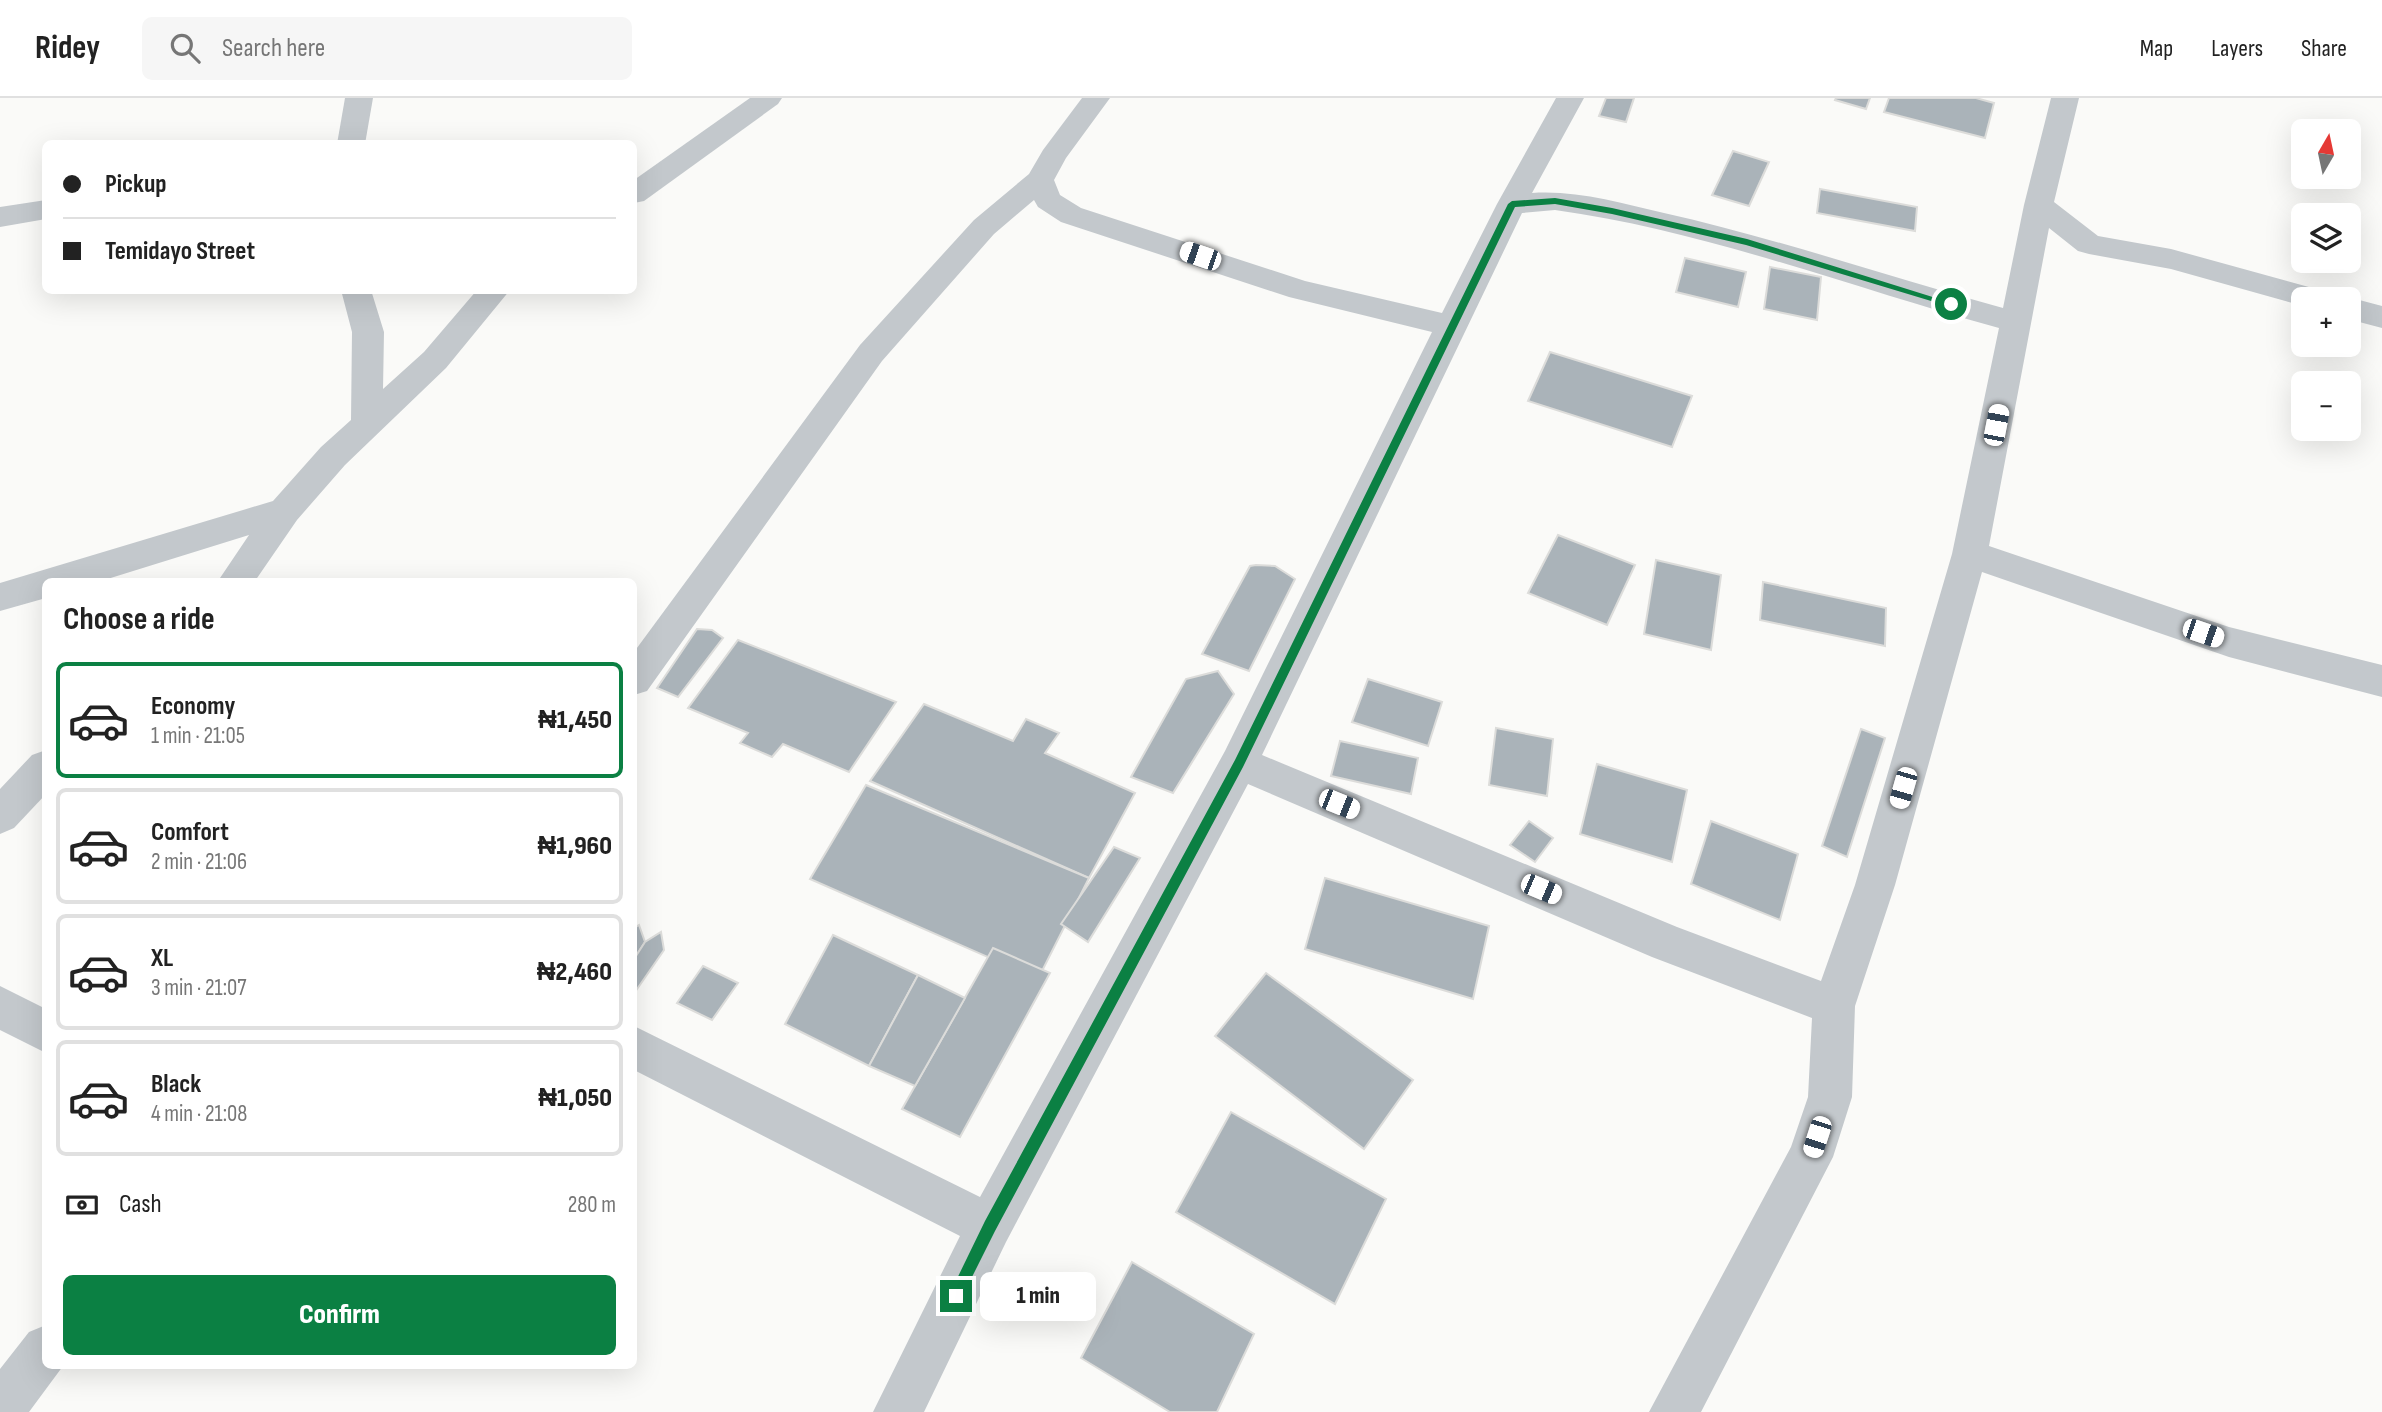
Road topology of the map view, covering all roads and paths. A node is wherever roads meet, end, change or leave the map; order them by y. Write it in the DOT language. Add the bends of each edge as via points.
graph roads {
  1 [pos="359,98"];
  2 [pos="768,98"];
  3 [pos="1096,98"];
  4 [pos="1570,98"];
  5 [pos="2065,98"];
  6 [pos="352,140"];
  7 [pos="1040,180"];
  8 [pos="637,192"];
  9 [pos="1512,204"];
  10 [pos="2039,205"];
  11 [pos="42,210"];
  12 [pos="0,217"];
  13 [pos="2057,259"];
  14 [pos="2291,292"];
  15 [pos="357,294"];
  16 [pos="492,294"];
  17 [pos="2361,311"];
  18 [pos="2382,317"];
  19 [pos="2016,322"];
  20 [pos="1451,326"];
  21 [pos="367,425"];
  22 [pos="285,511"];
  23 [pos="1970,554"];
  24 [pos="65,578"];
  25 [pos="238,578"];
  26 [pos="42,585"];
  27 [pos="0,597"];
  28 [pos="637,676"];
  29 [pos="2382,681"];
  30 [pos="1239,763"];
  31 [pos="42,771"];
  32 [pos="0,816"];
  33 [pos="1834,1006"];
  34 [pos="0,1007"];
  35 [pos="42,1030"];
  36 [pos="637,1049"];
  37 [pos="990,1226"];
  38 [pos="42,1354"];
  39 [pos="0,1410"];
  40 [pos="898,1412"];
  41 [pos="1674,1412"];
  1 -- 6 [label="street"];
  2 -- 8 [label="street"];
  3 -- 7 [label="street"];
  4 -- 9 [label="street"];
  5 -- 10 [label="street"];
  7 -- 20 [label="street" via="1048,200 1071,215 1300,290"];
  7 -- 28 [label="street" via="984,227 871,353"];
  9 -- 19 [label="street" via="1555,201 1585,205 1747,242"];
  9 -- 20 [label="street"];
  10 -- 13 [label="street"];
  10 -- 13 [label="street"];
  11 -- 12 [label="street"];
  13 -- 14 [label="street" via="2171,259"];
  13 -- 19 [label="street"];
  15 -- 21 [label="street" via="368,332"];
  16 -- 21 [label="street" via="435,360"];
  17 -- 18 [label="street"];
  19 -- 23 [label="street"];
  20 -- 30 [label="street"];
  21 -- 22 [label="street"];
  22 -- 24 [label="street"];
  22 -- 25 [label="street"];
  23 -- 29 [label="street" via="2229,642"];
  23 -- 33 [label="street" via="1875,885"];
  26 -- 27 [label="street"];
  30 -- 33 [label="street" via="1667,943"];
  30 -- 37 [label="street"];
  31 -- 32 [label="street"];
  33 -- 41 [label="street" via="1830,1097 1810,1157"];
  34 -- 35 [label="street"];
  36 -- 37 [label="street"];
  37 -- 40 [label="street"];
  38 -- 39 [label="street"];
}
